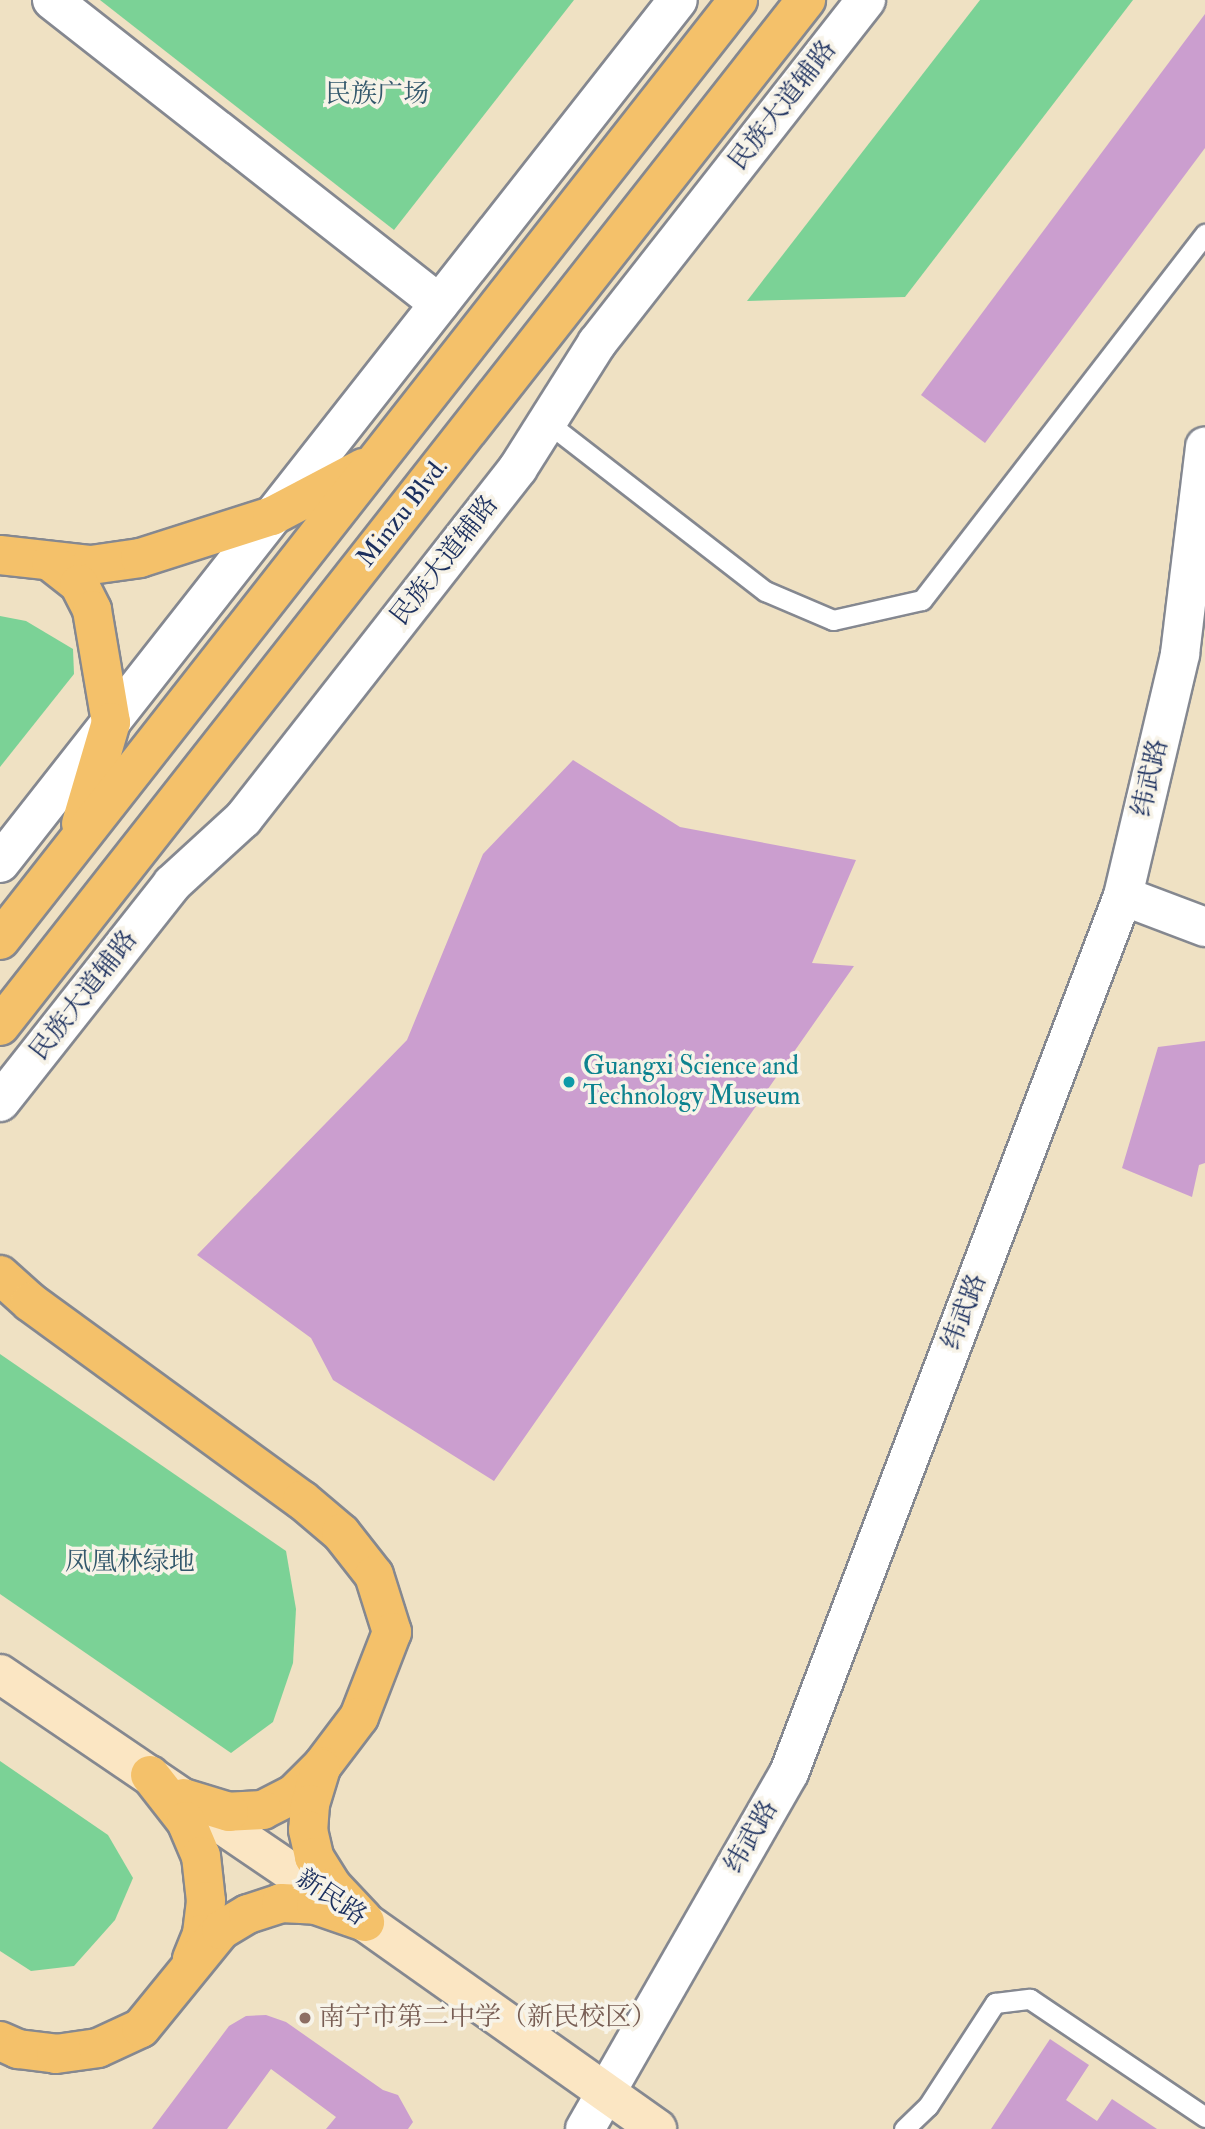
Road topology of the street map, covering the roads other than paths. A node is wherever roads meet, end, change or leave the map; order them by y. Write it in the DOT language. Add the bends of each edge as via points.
graph roads {
  1 [pos="52,0"];
  2 [pos="678,0"];
  3 [pos="738,0"];
  4 [pos="806,0"];
  5 [pos="866,0"];
  6 [pos="1205,234"];
  7 [pos="439,303"];
  8 [pos="547,422"];
  9 [pos="1205,446"];
  10 [pos="375,463"];
  11 [pos="272,516"];
  12 [pos="0,555"];
  13 [pos="51,562"];
  14 [pos="111,722"];
  15 [pos="76,843"];
  16 [pos="0,863"];
  17 [pos="1123,896"];
  18 [pos="1205,926"];
  19 [pos="0,940"];
  20 [pos="0,1026"];
  21 [pos="0,1102"];
  22 [pos="0,1275"];
  23 [pos="15,1298"];
  24 [pos="0,1674"];
  25 [pos="322,1766"];
  26 [pos="150,1776"];
  27 [pos="183,1798"];
  28 [pos="365,1922"];
  29 [pos="189,1967"];
  30 [pos="0,2041"];
  31 [pos="603,2092"];
  32 [pos="1205,2117"];
  33 [pos="585,2129"];
  34 [pos="657,2129"];
  35 [pos="904,2129"];
  1 -- 7 [label="street"];
  2 -- 7 [label="street"];
  3 -- 10 [label="highway, Minzu Blvd."];
  4 -- 20 [label="highway, Minzu Blvd."];
  5 -- 8 [label="street, 民族大道辅路" via="597,343"];
  6 -- 8 [label="lane" via="922,600 833,620 765,591"];
  7 -- 11 [label="street"];
  8 -- 21 [label="street, 民族大道辅路" via="518,468 243,819 172,884"];
  9 -- 17 [label="street, 纬武路" via="1180,654"];
  10 -- 11 [label="highway"];
  10 -- 15 [label="highway, Minzu Blvd."];
  11 -- 13 [label="highway" via="140,558 91,565"];
  11 -- 14 [label="street"];
  12 -- 13 [label="highway"];
  13 -- 14 [label="highway" via="79,584 92,610"];
  14 -- 15 [label="highway"];
  14 -- 16 [label="street"];
  15 -- 19 [label="highway, Minzu Blvd."];
  17 -- 18 [label="street"];
  17 -- 31 [label="street, 纬武路" via="789,1773"];
  22 -- 23 [label="highway"];
  23 -- 25 [label="highway" via="302,1500 341,1533 374,1576 392,1632 359,1717"];
  24 -- 26 [label="main road, 新民路"];
  25 -- 27 [label="highway" via="294,1794 263,1810 229,1812"];
  25 -- 28 [label="highway" via="310,1804 308,1830 314,1857 332,1887"];
  26 -- 27 [label="main road, 新民路"];
  26 -- 29 [label="highway" via="186,1822 201,1856 206,1901 202,1934"];
  27 -- 28 [label="main road, 新民路"];
  28 -- 29 [label="highway" via="316,1905 281,1903 248,1914 221,1930"];
  28 -- 31 [label="main road, 新民路"];
  29 -- 30 [label="highway" via="141,2028 98,2048 57,2054 18,2049"];
  31 -- 33 [label="street, 纬武路"];
  31 -- 34 [label="main road, 新民路"];
  32 -- 35 [label="lane" via="1030,1999 995,2003 928,2106"];
}
